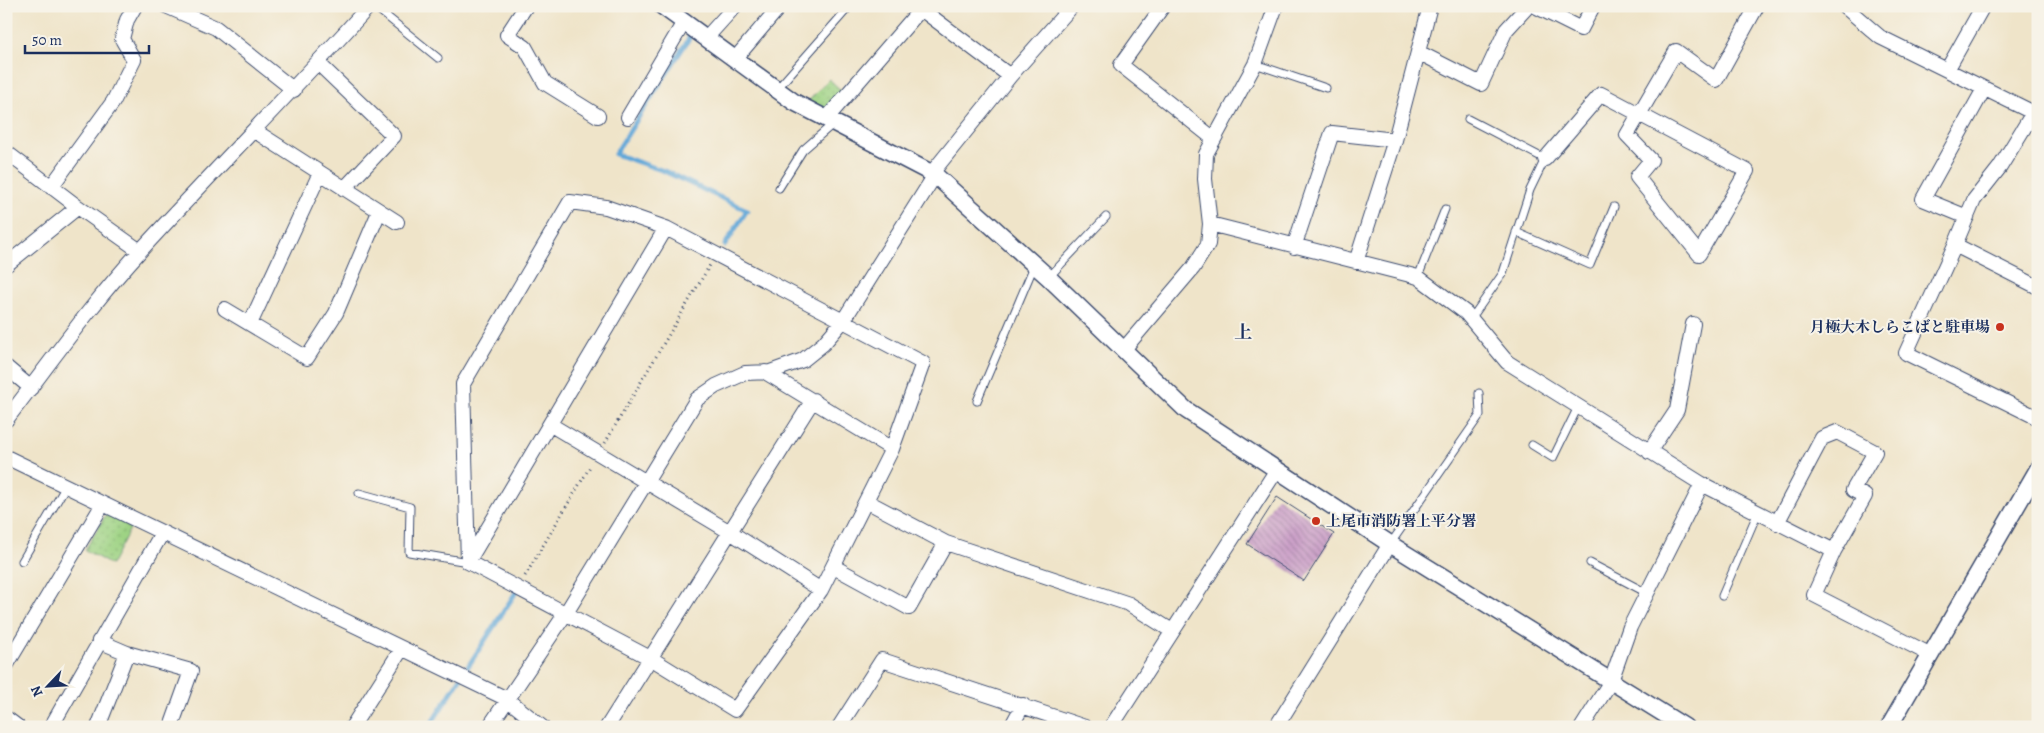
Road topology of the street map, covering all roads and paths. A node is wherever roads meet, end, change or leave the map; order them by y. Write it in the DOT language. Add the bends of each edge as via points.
graph roads {
  1 [pos="135,6"];
  2 [pos="166,6"];
  3 [pos="369,6"];
  4 [pos="374,6"];
  5 [pos="526,6"];
  6 [pos="662,6"];
  7 [pos="735,6"];
  8 [pos="780,6"];
  9 [pos="850,6"];
  10 [pos="1163,6"];
  11 [pos="1276,6"];
  12 [pos="1430,6"];
  13 [pos="1528,6"];
  14 [pos="1535,6"];
  15 [pos="1593,6"];
  16 [pos="1757,6"];
  17 [pos="1844,6"];
  18 [pos="1983,6"];
  19 [pos="1064,9"];
  20 [pos="684,22"];
  21 [pos="706,38"];
  22 [pos="1418,52"];
  23 [pos="438,58"];
  24 [pos="735,59"];
  25 [pos="318,63"];
  26 [pos="1255,64"];
  27 [pos="1947,70"];
  28 [pos="1010,76"];
  29 [pos="1326,88"];
  30 [pos="776,89"];
  31 [pos="1984,89"];
  32 [pos="294,90"];
  33 [pos="2035,114"];
  34 [pos="1641,115"];
  35 [pos="598,116"];
  36 [pos="628,117"];
  37 [pos="1468,119"];
  38 [pos="830,121"];
  39 [pos="256,131"];
  40 [pos="1214,139"];
  41 [pos="1395,140"];
  42 [pos="6,152"];
  43 [pos="1545,159"];
  44 [pos="320,173"];
  45 [pos="933,175"];
  46 [pos="50,187"];
  47 [pos="779,188"];
  48 [pos="344,189"];
  49 [pos="1614,207"];
  50 [pos="78,208"];
  51 [pos="1445,209"];
  52 [pos="379,212"];
  53 [pos="1106,217"];
  54 [pos="1967,217"];
  55 [pos="397,222"];
  56 [pos="1210,224"];
  57 [pos="666,228"];
  58 [pos="1516,232"];
  59 [pos="1955,245"];
  60 [pos="1294,246"];
  61 [pos="140,251"];
  62 [pos="717,254"];
  63 [pos="1356,262"];
  64 [pos="6,265"];
  65 [pos="1035,265"];
  66 [pos="1048,277"];
  67 [pos="1418,277"];
  68 [pos="2038,287"];
  69 [pos="225,309"];
  70 [pos="1471,319"];
  71 [pos="843,321"];
  72 [pos="250,324"];
  73 [pos="1693,324"];
  74 [pos="1124,349"];
  75 [pos="6,367"];
  76 [pos="765,372"];
  77 [pos="31,388"];
  78 [pos="1479,393"];
  79 [pos="813,400"];
  80 [pos="977,401"];
  81 [pos="1578,406"];
  82 [pos="2038,418"];
  83 [pos="6,420"];
  84 [pos="551,425"];
  85 [pos="1532,445"];
  86 [pos="892,449"];
  87 [pos="599,452"];
  88 [pos="1649,452"];
  89 [pos="6,457"];
  90 [pos="2038,469"];
  91 [pos="1276,470"];
  92 [pos="647,482"];
  93 [pos="1702,484"];
  94 [pos="66,486"];
  95 [pos="359,493"];
  96 [pos="868,502"];
  97 [pos="103,504"];
  98 [pos="1758,512"];
  99 [pos="1778,522"];
  100 [pos="730,532"];
  101 [pos="162,533"];
  102 [pos="946,543"];
  103 [pos="1390,544"];
  104 [pos="1834,551"];
  105 [pos="22,560"];
  106 [pos="468,562"];
  107 [pos="1590,564"];
  108 [pos="834,566"];
  109 [pos="518,588"];
  110 [pos="821,590"];
  111 [pos="1646,593"];
  112 [pos="1722,596"];
  113 [pos="566,613"];
  114 [pos="1172,631"];
  115 [pos="99,641"];
  116 [pos="401,650"];
  117 [pos="127,653"];
  118 [pos="1931,655"];
  119 [pos="652,659"];
  120 [pos="6,666"];
  121 [pos="1611,681"];
  122 [pos="507,699"];
  123 [pos="1023,705"];
  124 [pos="6,718"];
  125 [pos="18,727"];
  126 [pos="51,727"];
  127 [pos="98,727"];
  128 [pos="170,727"];
  129 [pos="352,727"];
  130 [pos="490,727"];
  131 [pos="542,727"];
  132 [pos="607,727"];
  133 [pos="839,727"];
  134 [pos="1011,727"];
  135 [pos="1085,727"];
  136 [pos="1111,727"];
  137 [pos="1276,727"];
  138 [pos="1582,727"];
  139 [pos="1685,727"];
  140 [pos="1889,727"];
  1 -- 46 [label="street" via="122,39 134,60 112,102"];
  2 -- 32 [label="street" via="216,28"];
  3 -- 25 [label="street"];
  4 -- 23 [label="lane"];
  5 -- 35 [label="street" via="507,35 525,47 546,83"];
  6 -- 20 [label="street"];
  7 -- 21 [label="street"];
  8 -- 24 [label="street"];
  9 -- 30 [label="lane"];
  10 -- 40 [label="street" via="1121,65"];
  11 -- 26 [label="street"];
  12 -- 22 [label="street"];
  13 -- 22 [label="street" via="1506,30 1481,84"];
  14 -- 15 [label="street" via="1581,29"];
  16 -- 34 [label="street" via="1716,80 1676,51"];
  17 -- 27 [label="street" via="1880,37"];
  18 -- 27 [label="street"];
  19 -- 28 [label="street"];
  20 -- 21 [label="street"];
  20 -- 36 [label="street"];
  21 -- 24 [label="street"];
  22 -- 41 [label="street"];
  24 -- 30 [label="street"];
  25 -- 32 [label="street"];
  25 -- 48 [label="street" via="394,136"];
  26 -- 29 [label="lane"];
  26 -- 40 [label="street"];
  27 -- 31 [label="street"];
  28 -- 38 [label="street" via="921,9"];
  28 -- 45 [label="street"];
  30 -- 38 [label="street"];
  31 -- 33 [label="street"];
  31 -- 54 [label="street" via="1923,199"];
  32 -- 39 [label="street"];
  33 -- 54 [label="street" via="1974,200"];
  34 -- 34 [label="street" via="1747,171 1699,254 1637,177 1652,160 1627,135"];
  34 -- 43 [label="street" via="1601,94"];
  37 -- 43 [label="lane"];
  38 -- 45 [label="street"];
  38 -- 47 [label="lane" via="803,150"];
  39 -- 44 [label="street"];
  39 -- 61 [label="street"];
  40 -- 56 [label="street" via="1206,154"];
  41 -- 60 [label="street" via="1332,133"];
  41 -- 63 [label="street"];
  42 -- 46 [label="street"];
  43 -- 58 [label="lane"];
  44 -- 48 [label="street"];
  44 -- 72 [label="street"];
  45 -- 65 [label="street"];
  45 -- 71 [label="street"];
  46 -- 50 [label="street"];
  48 -- 52 [label="street"];
  49 -- 58 [label="lane" via="1590,265"];
  50 -- 61 [label="street"];
  50 -- 64 [label="street"];
  51 -- 67 [label="lane"];
  52 -- 55 [label="street"];
  52 -- 72 [label="street" via="336,313 307,358"];
  53 -- 66 [label="lane"];
  54 -- 59 [label="street"];
  56 -- 60 [label="street"];
  56 -- 74 [label="street" via="1208,244 1193,268"];
  57 -- 62 [label="street"];
  57 -- 84 [label="street"];
  57 -- 106 [label="street" via="606,207 570,202 463,384"];
  58 -- 70 [label="lane" via="1503,273"];
  59 -- 68 [label="street"];
  59 -- 82 [label="street" via="1906,353"];
  60 -- 63 [label="street"];
  61 -- 77 [label="street"];
  62 -- 71 [label="street"];
  62 -- 87 [label="path"];
  63 -- 67 [label="street"];
  65 -- 66 [label="street"];
  65 -- 80 [label="lane"];
  66 -- 74 [label="street"];
  67 -- 70 [label="street"];
  69 -- 72 [label="street"];
  70 -- 81 [label="street" via="1507,362"];
  71 -- 76 [label="street" via="823,344 803,360"];
  71 -- 86 [label="street" via="923,363"];
  73 -- 88 [label="street" via="1677,410"];
  74 -- 91 [label="street" via="1186,410"];
  75 -- 77 [label="street"];
  76 -- 79 [label="street"];
  76 -- 92 [label="street" via="745,373 697,399"];
  77 -- 83 [label="street"];
  78 -- 103 [label="lane" via="1480,415"];
  79 -- 86 [label="street"];
  79 -- 100 [label="street"];
  81 -- 85 [label="lane" via="1553,458"];
  81 -- 88 [label="street"];
  84 -- 87 [label="street"];
  84 -- 106 [label="street"];
  86 -- 96 [label="street"];
  87 -- 92 [label="street"];
  87 -- 109 [label="path"];
  88 -- 93 [label="street"];
  89 -- 94 [label="street"];
  90 -- 118 [label="street"];
  91 -- 103 [label="street"];
  91 -- 114 [label="street"];
  92 -- 100 [label="street"];
  92 -- 113 [label="street"];
  93 -- 98 [label="street"];
  93 -- 111 [label="street"];
  94 -- 97 [label="street"];
  94 -- 105 [label="lane"];
  95 -- 106 [label="lane" via="410,507 409,552"];
  96 -- 102 [label="street"];
  96 -- 108 [label="street"];
  97 -- 101 [label="street"];
  97 -- 120 [label="street"];
  98 -- 99 [label="street"];
  98 -- 112 [label="lane"];
  99 -- 104 [label="street"];
  99 -- 104 [label="street" via="1822,438 1837,432 1874,452 1853,490 1864,496"];
  100 -- 110 [label="street"];
  100 -- 119 [label="street"];
  101 -- 115 [label="street"];
  101 -- 116 [label="street"];
  102 -- 108 [label="street" via="909,608"];
  102 -- 114 [label="street" via="1129,604"];
  103 -- 121 [label="street"];
  103 -- 137 [label="street"];
  104 -- 118 [label="street" via="1814,595"];
  106 -- 109 [label="street"];
  107 -- 111 [label="lane"];
  108 -- 110 [label="street"];
  109 -- 113 [label="street"];
  110 -- 119 [label="street" via="735,710"];
  111 -- 121 [label="street"];
  113 -- 119 [label="street"];
  113 -- 122 [label="street"];
  114 -- 136 [label="street"];
  115 -- 117 [label="street"];
  115 -- 126 [label="street"];
  116 -- 122 [label="street"];
  116 -- 129 [label="street"];
  117 -- 127 [label="street"];
  117 -- 128 [label="street" via="191,671"];
  118 -- 140 [label="street"];
  119 -- 132 [label="street"];
  121 -- 138 [label="street"];
  121 -- 139 [label="street"];
  122 -- 130 [label="street"];
  122 -- 131 [label="street"];
  123 -- 133 [label="street" via="882,660"];
  123 -- 134 [label="street"];
  123 -- 135 [label="street"];
  124 -- 125 [label="street"];
}
